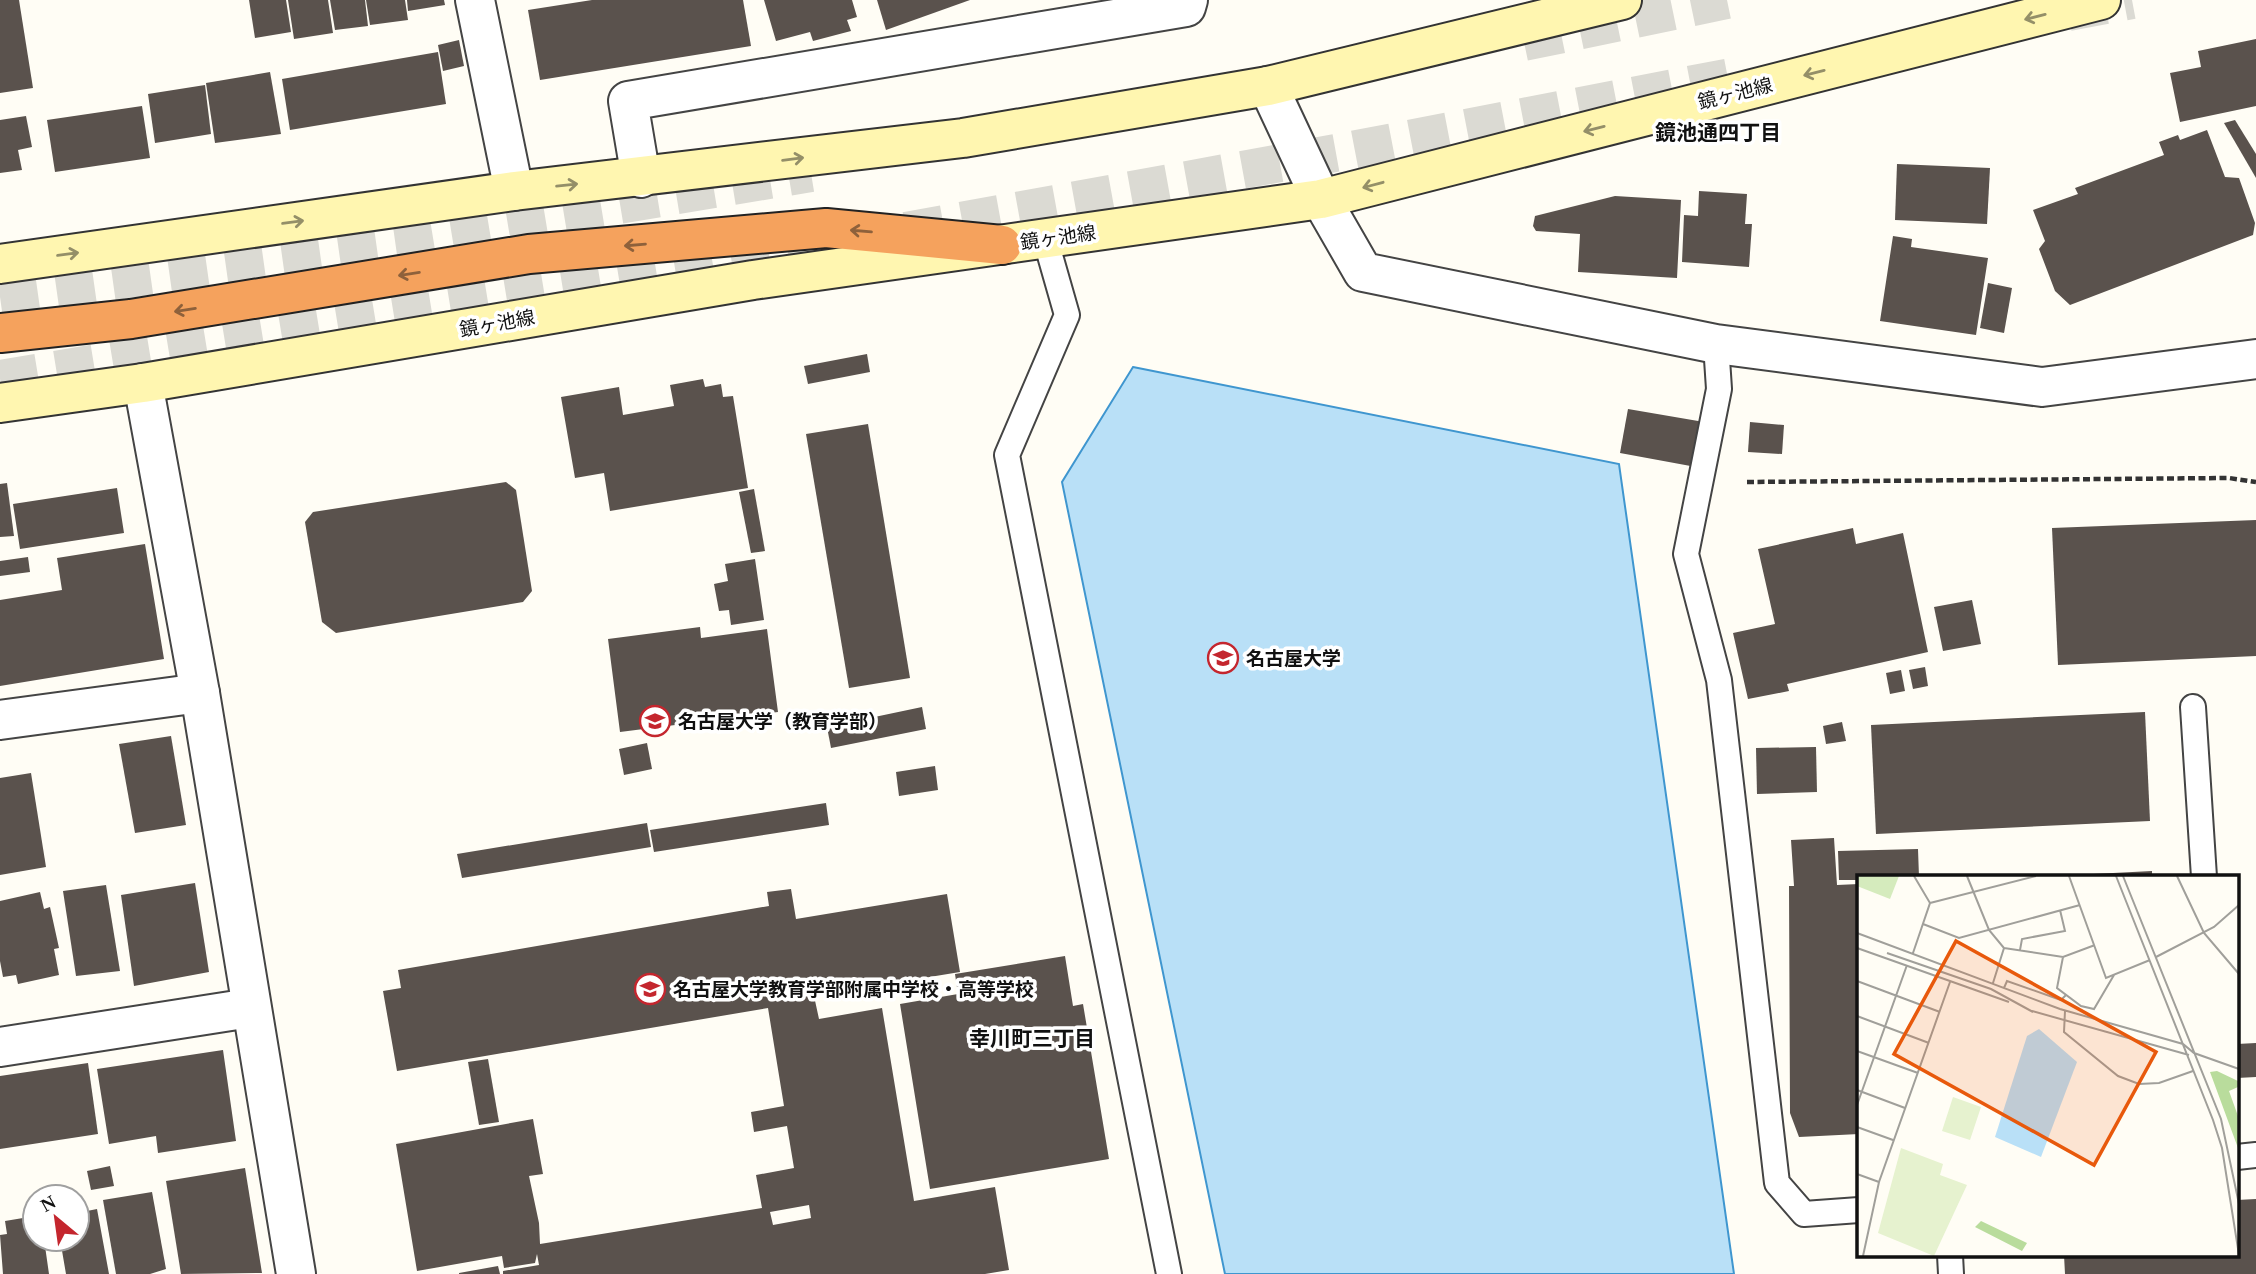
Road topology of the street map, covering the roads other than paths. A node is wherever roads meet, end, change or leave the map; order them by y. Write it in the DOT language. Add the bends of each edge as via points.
graph roads {
  1 [pos="475,0"];
  2 [pos="1188,0"];
  3 [pos="1622,0"];
  4 [pos="2101,0"];
  5 [pos="1268,86"];
  6 [pos="641,178"];
  7 [pos="514,191"];
  8 [pos="1321,199"];
  9 [pos="1045,238"];
  10 [pos="1002,245"];
  11 [pos="0,264"];
  12 [pos="131,319"];
  13 [pos="0,333"];
  14 [pos="1716,344"];
  15 [pos="0,351"];
  16 [pos="2256,359"];
  17 [pos="143,383"];
  18 [pos="0,403"];
  19 [pos="200,693"];
  20 [pos="2193,707"];
  21 [pos="0,720"];
  22 [pos="2204,875"];
  23 [pos="250,1008"];
  24 [pos="0,1047"];
  25 [pos="2256,1155"];
  26 [pos="2238,1157"];
  27 [pos="1857,1210"];
  28 [pos="1950,1256"];
  29 [pos="296,1274"];
  30 [pos="1169,1274"];
  31 [pos="1951,1274"];
  1 -- 7 [label="street"];
  2 -- 6 [label="street" via="1186,7 628,101"];
  3 -- 5 [label="street"];
  4 -- 8 [label="street, 鏡ヶ池線, one-way"];
  6 -- 5 [label="street, one-way" via="963,138"];
  5 -- 8 [label="street"];
  7 -- 6 [label="street, one-way"];
  11 -- 7 [label="street, one-way"];
  8 -- 9 [label="street, 鏡ヶ池線"];
  8 -- 14 [label="street" via="1363,272"];
  9 -- 10 [label="street, 鏡ヶ池線"];
  9 -- 30 [label="lane" via="1067,316 1007,455"];
  10 -- 12 [label="highway, one-way" via="826,228 529,254"];
  10 -- 17 [label="street, 鏡ヶ池線" via="753,280"];
  12 -- 13 [label="highway"];
  12 -- 15 [label="highway"];
  14 -- 16 [label="street" via="2042,387"];
  14 -- 27 [label="lane" via="1719,390 1686,554 1719,680 1777,1183 1804,1214"];
  17 -- 18 [label="street, 鏡ヶ池線"];
  17 -- 19 [label="street"];
  19 -- 21 [label="street"];
  19 -- 23 [label="street"];
  20 -- 22 [label="lane"];
  23 -- 24 [label="street"];
  23 -- 29 [label="street"];
  25 -- 26 [label="lane"];
  28 -- 31 [label="lane"];
}
